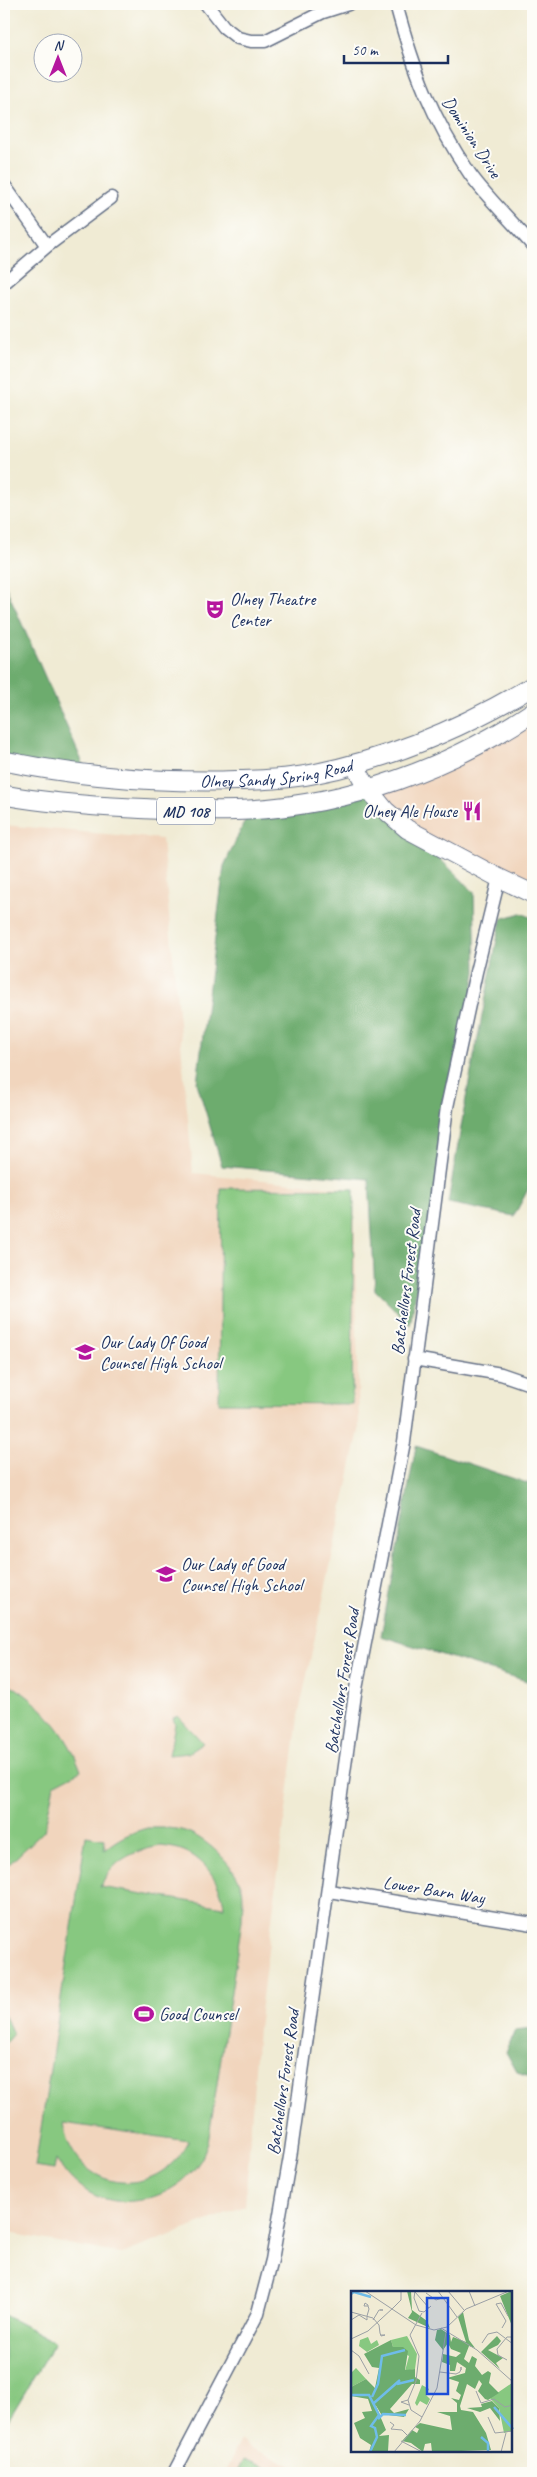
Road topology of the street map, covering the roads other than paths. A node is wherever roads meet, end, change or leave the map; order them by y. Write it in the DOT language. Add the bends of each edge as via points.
graph roads {
  1 [pos="206,4"];
  2 [pos="348,4"];
  3 [pos="396,4"];
  4 [pos="4,185"];
  5 [pos="111,198"];
  6 [pos="46,246"];
  7 [pos="533,246"];
  8 [pos="4,283"];
  9 [pos="533,686"];
  10 [pos="533,712"];
  11 [pos="4,761"];
  12 [pos="354,764"];
  13 [pos="368,790"];
  14 [pos="4,795"];
  15 [pos="499,878"];
  16 [pos="533,894"];
  17 [pos="414,1359"];
  18 [pos="533,1385"];
  19 [pos="329,1891"];
  20 [pos="533,1924"];
  21 [pos="174,2473"];
  1 -- 2 [label="street" via="224,27 238,38 251,41 265,40 323,12"];
  3 -- 7 [label="street, Dominion Drive" via="411,60 447,138 472,176"];
  4 -- 6 [label="street"];
  5 -- 6 [label="street"];
  6 -- 8 [label="street"];
  9 -- 12 [label="main road, Olney Sandy Spring Road / MD 108" via="465,723"];
  10 -- 13 [label="main road, Olney Sandy Spring Road / MD 108" via="444,763"];
  11 -- 12 [label="main road, Olney Sandy Spring Road / MD 108" via="121,780 186,782 281,778"];
  12 -- 13 [label="main road"];
  13 -- 14 [label="main road, Olney Sandy Spring Road / MD 108" via="250,810 118,808 38,802"];
  13 -- 15 [label="main road" via="407,829"];
  15 -- 16 [label="main road"];
  15 -- 17 [label="street, Batchellors Forest Road" via="447,1107"];
  17 -- 18 [label="street" via="492,1372"];
  17 -- 19 [label="street, Batchellors Forest Road" via="399,1469 355,1694"];
  19 -- 20 [label="street, Lower Barn Way"];
  19 -- 21 [label="street, Batchellors Forest Road" via="291,2151 272,2260 258,2313"];
}
